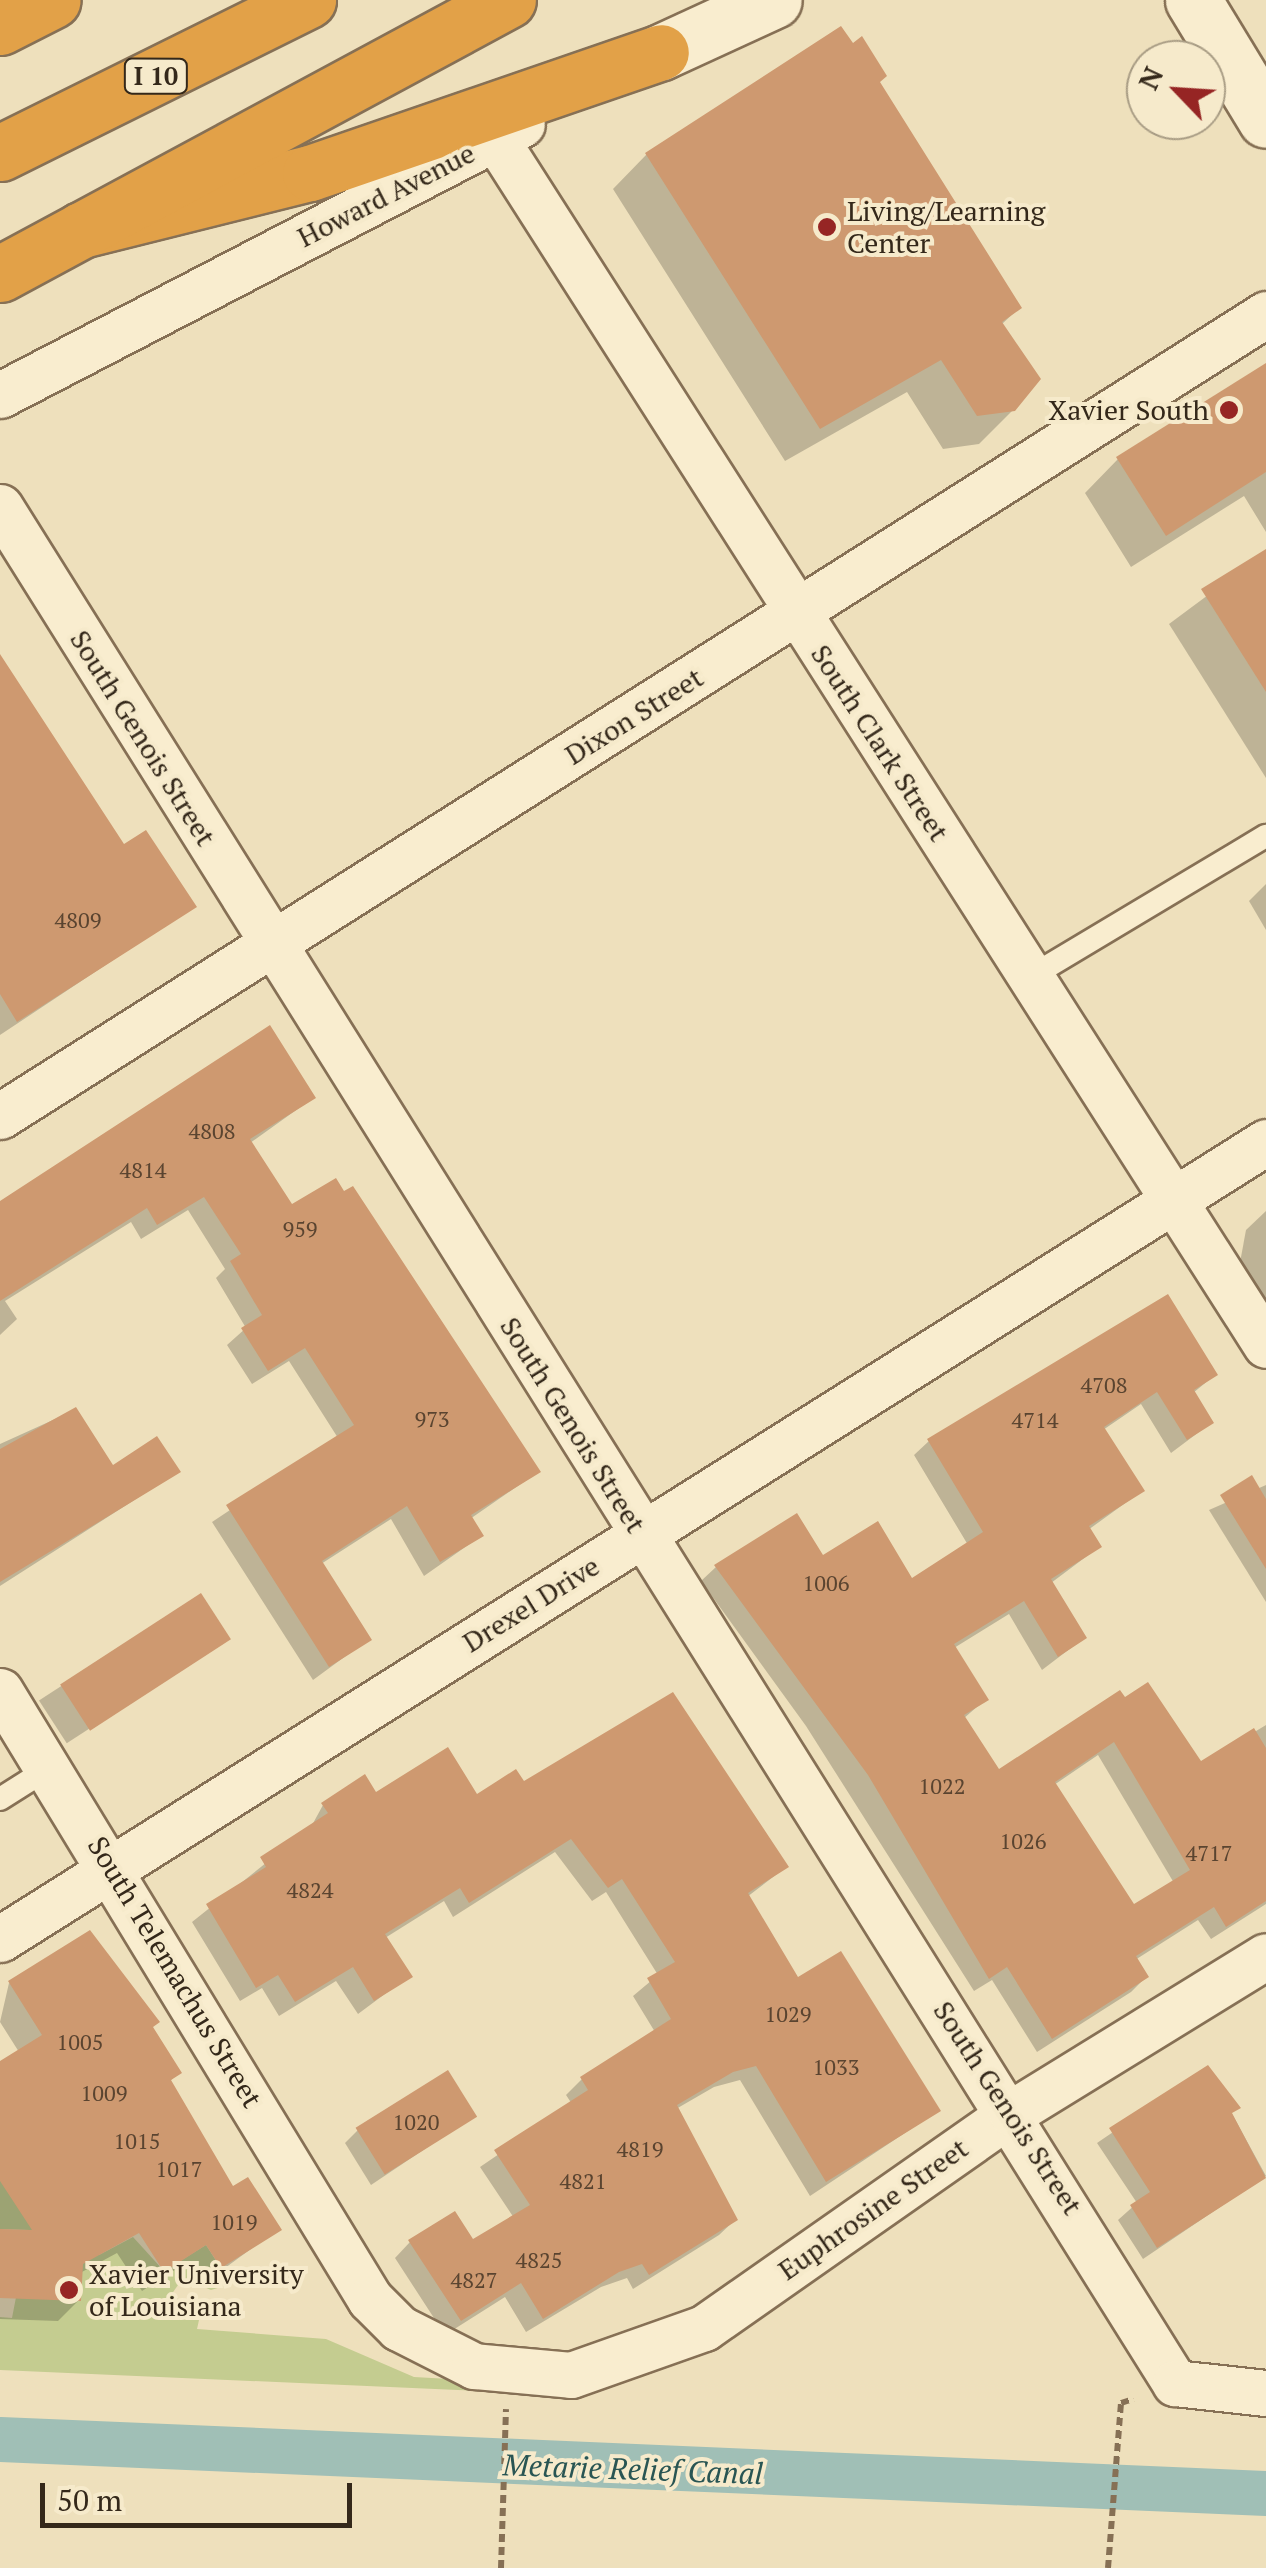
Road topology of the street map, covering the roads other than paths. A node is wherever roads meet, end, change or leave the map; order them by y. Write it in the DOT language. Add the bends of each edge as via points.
graph roads {
  1 [pos="53,0"];
  2 [pos="308,0"];
  3 [pos="508,0"];
  4 [pos="774,0"];
  5 [pos="1193,0"];
  6 [pos="0,26"];
  7 [pos="660,52"];
  8 [pos="1266,120"];
  9 [pos="496,138"];
  10 [pos="2,153"];
  11 [pos="81,230"];
  12 [pos="0,274"];
  13 [pos="1266,314"];
  14 [pos="0,395"];
  15 [pos="0,507"];
  16 [pos="796,612"];
  17 [pos="1266,836"];
  18 [pos="272,946"];
  19 [pos="1030,977"];
  20 [pos="0,1116"];
  21 [pos="1266,1142"];
  22 [pos="1173,1199"];
  23 [pos="1266,1346"];
  24 [pos="642,1535"];
  25 [pos="0,1691"];
  26 [pos="49,1768"];
  27 [pos="0,1800"];
  28 [pos="110,1866"];
  29 [pos="0,1939"];
  30 [pos="1266,1956"];
  31 [pos="1011,2113"];
  32 [pos="571,2374"];
  33 [pos="1266,2393"];
  1 -- 6 [label="highway"];
  2 -- 10 [label="highway, I 10"];
  3 -- 11 [label="highway"];
  4 -- 7 [label="street, Howard Avenue"];
  5 -- 8 [label="street"];
  7 -- 9 [label="street, Howard Avenue"];
  7 -- 11 [label="highway" via="310,173"];
  9 -- 14 [label="street, Howard Avenue"];
  9 -- 16 [label="street, South Clark Street"];
  11 -- 12 [label="highway"];
  13 -- 16 [label="street, Dixon Street"];
  15 -- 18 [label="street, South Genois Street"];
  16 -- 18 [label="street, Dixon Street"];
  16 -- 19 [label="street, South Clark Street"];
  17 -- 19 [label="lane"];
  18 -- 20 [label="street, Dixon Street"];
  18 -- 24 [label="street, South Genois Street"];
  19 -- 22 [label="street, South Clark Street"];
  21 -- 22 [label="street, Drexel Drive"];
  22 -- 23 [label="street, South Clark Street"];
  22 -- 24 [label="street, Drexel Drive"];
  24 -- 28 [label="street, Drexel Drive"];
  24 -- 31 [label="street, South Genois Street"];
  25 -- 26 [label="street, South Telemachus Street"];
  26 -- 27 [label="lane"];
  26 -- 28 [label="street, South Telemachus Street"];
  28 -- 29 [label="street, Drexel Drive"];
  28 -- 32 [label="street, South Telemachus Street" via="347,2255 399,2328 474,2366"];
  30 -- 31 [label="street, Euphrosine Street"];
  31 -- 32 [label="street, Euphrosine Street" via="704,2328"];
  31 -- 33 [label="street, South Genois Street" via="1154,2338 1175,2383"];
}
